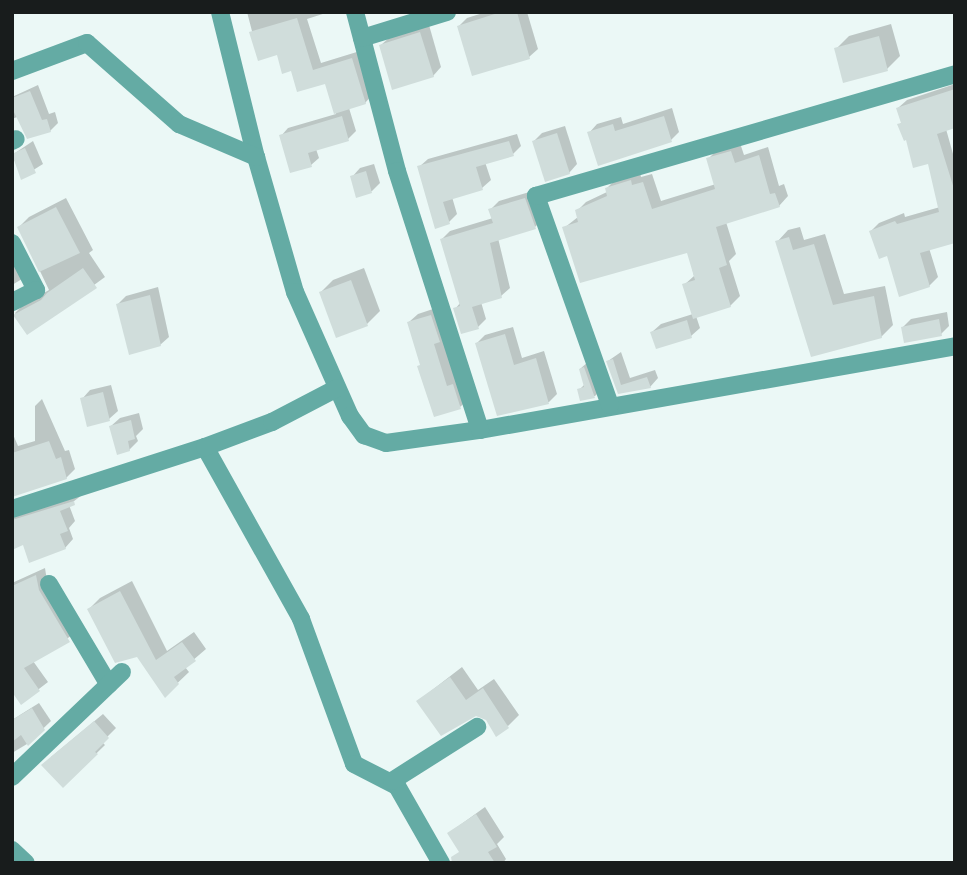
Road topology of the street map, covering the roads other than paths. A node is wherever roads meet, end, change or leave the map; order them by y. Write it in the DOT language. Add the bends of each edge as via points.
graph roads {
  1 [pos="220,12"];
  2 [pos="355,12"];
  3 [pos="447,12"];
  4 [pos="362,38"];
  5 [pos="12,71"];
  6 [pos="955,74"];
  7 [pos="256,157"];
  8 [pos="12,243"];
  9 [pos="12,302"];
  10 [pos="955,346"];
  11 [pos="337,388"];
  12 [pos="611,405"];
  13 [pos="480,430"];
  14 [pos="205,447"];
  15 [pos="12,509"];
  16 [pos="49,584"];
  17 [pos="122,672"];
  18 [pos="109,685"];
  19 [pos="477,727"];
  20 [pos="12,777"];
  21 [pos="392,781"];
  22 [pos="12,850"];
  23 [pos="26,863"];
  24 [pos="442,863"];
  1 -- 7 [label="street"];
  2 -- 4 [label="street"];
  3 -- 4 [label="street"];
  4 -- 13 [label="street" via="397,172"];
  5 -- 7 [label="street" via="87,43 180,124"];
  6 -- 12 [label="street" via="536,196"];
  7 -- 11 [label="street" via="295,292"];
  8 -- 9 [label="street" via="36,285 34,292"];
  10 -- 12 [label="street"];
  11 -- 13 [label="street" via="364,436 386,443"];
  11 -- 14 [label="street" via="272,422"];
  12 -- 13 [label="street"];
  14 -- 15 [label="street"];
  14 -- 21 [label="street" via="301,619 347,752 366,773"];
  16 -- 18 [label="street"];
  17 -- 18 [label="street"];
  18 -- 20 [label="street"];
  19 -- 21 [label="street"];
  21 -- 24 [label="street"];
  22 -- 23 [label="street"];
}
